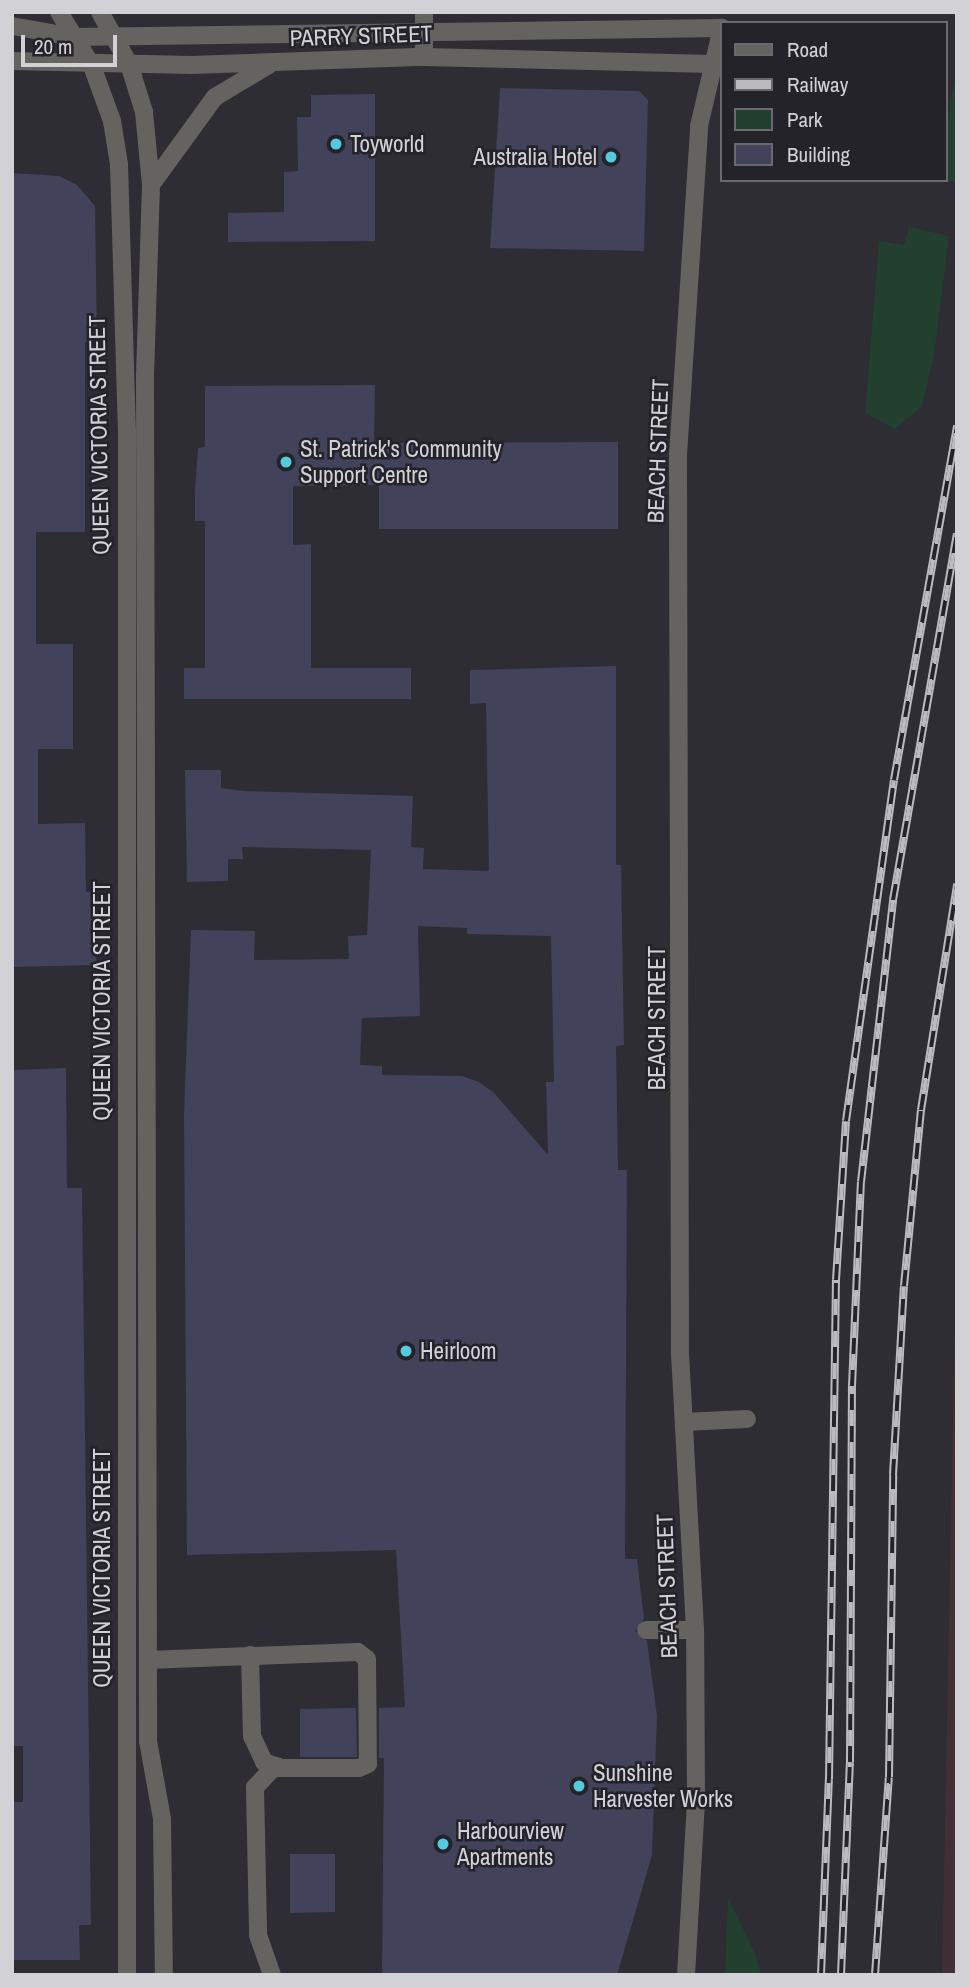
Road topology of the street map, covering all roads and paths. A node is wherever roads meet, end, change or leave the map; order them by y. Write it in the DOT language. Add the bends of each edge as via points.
graph roads {
  1 [pos="59,12"];
  2 [pos="100,12"];
  3 [pos="424,21"];
  4 [pos="12,26"];
  5 [pos="720,26"];
  6 [pos="114,36"];
  7 [pos="720,36"];
  8 [pos="74,37"];
  9 [pos="425,57"];
  10 [pos="12,61"];
  11 [pos="272,63"];
  12 [pos="129,64"];
  13 [pos="712,64"];
  14 [pos="92,66"];
  15 [pos="151,185"];
  16 [pos="747,1419"];
  17 [pos="684,1422"];
  18 [pos="646,1630"];
  19 [pos="695,1630"];
  20 [pos="250,1655"];
  21 [pos="148,1660"];
  22 [pos="252,1736"];
  23 [pos="279,1767"];
  24 [pos="255,1787"];
  25 [pos="127,1975"];
  26 [pos="164,1975"];
  27 [pos="272,1975"];
  28 [pos="686,1975"];
  1 -- 8 [label="street, QUEEN VICTORIA STREET"];
  2 -- 6 [label="street, QUEEN VICTORIA STREET"];
  3 -- 5 [label="street, PARRY STREET"];
  3 -- 6 [label="street, PARRY STREET"];
  3 -- 9 [label="street"];
  4 -- 8 [label="street, PARRY STREET"];
  6 -- 8 [label="street, PARRY STREET"];
  6 -- 12 [label="street, QUEEN VICTORIA STREET"];
  7 -- 13 [label="street, BEACH STREET"];
  8 -- 14 [label="street, QUEEN VICTORIA STREET"];
  9 -- 11 [label="street, PARRY STREET"];
  9 -- 13 [label="street, PARRY STREET"];
  10 -- 14 [label="street, PARRY STREET"];
  11 -- 12 [label="street, PARRY STREET"];
  11 -- 15 [label="street" via="215,97"];
  12 -- 14 [label="street, PARRY STREET"];
  12 -- 15 [label="street, QUEEN VICTORIA STREET" via="144,112"];
  13 -- 17 [label="street, BEACH STREET" via="699,126 678,455"];
  14 -- 25 [label="street, QUEEN VICTORIA STREET" via="111,121 119,164 127,433"];
  15 -- 21 [label="street, QUEEN VICTORIA STREET" via="145,375"];
  16 -- 17 [label="street"];
  17 -- 19 [label="street, BEACH STREET"];
  18 -- 19 [label="street"];
  19 -- 28 [label="street, BEACH STREET" via="696,1803"];
  20 -- 21 [label="street"];
  20 -- 22 [label="street"];
  20 -- 23 [label="street" via="358,1652 368,1664 368,1764"];
  21 -- 26 [label="street, QUEEN VICTORIA STREET" via="148,1741 162,1819"];
  22 -- 23 [label="street" via="264,1762"];
  22 -- 24 [label="street"];
  23 -- 24 [label="street" via="265,1771"];
  24 -- 27 [label="street" via="258,1935"];
}
